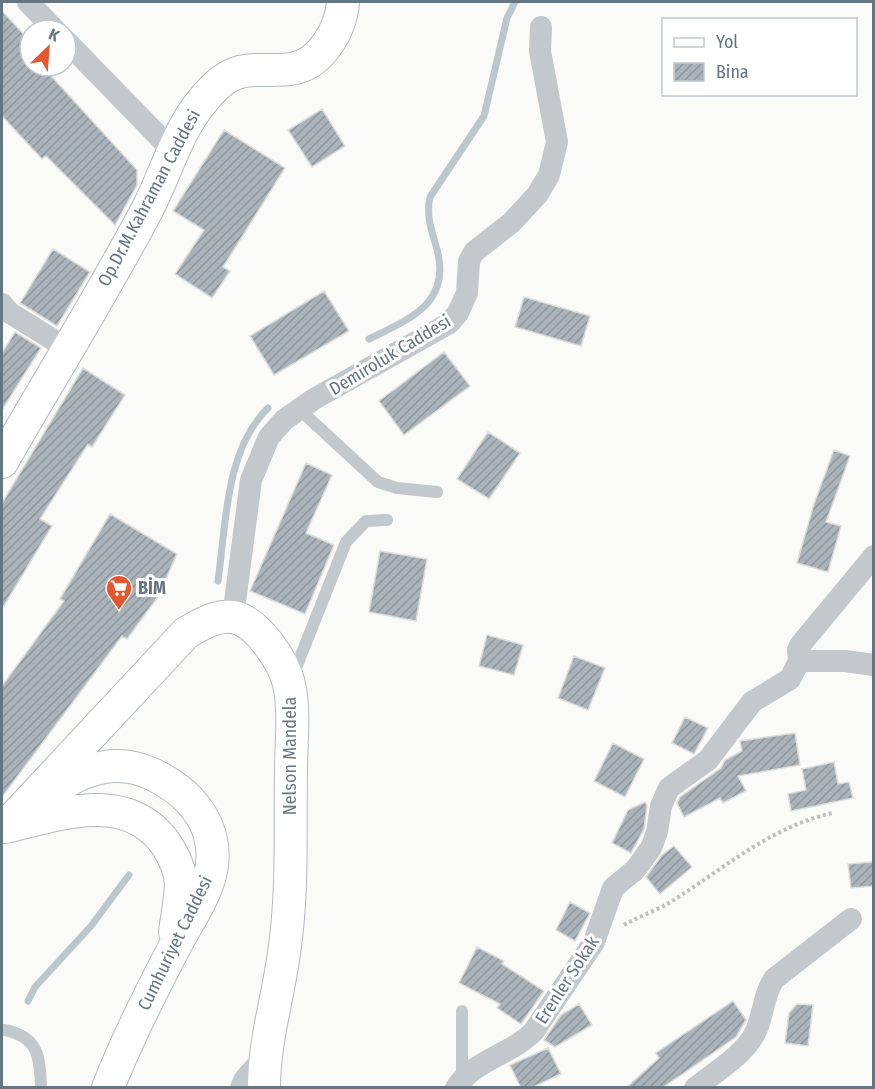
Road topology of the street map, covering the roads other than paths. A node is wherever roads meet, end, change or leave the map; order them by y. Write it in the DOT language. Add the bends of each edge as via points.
graph roads {
  1 [pos="28,2"];
  2 [pos="343,2"];
  3 [pos="43,18"];
  4 [pos="541,27"];
  5 [pos="78,53"];
  6 [pos="172,150"];
  7 [pos="2,304"];
  8 [pos="68,349"];
  9 [pos="299,409"];
  10 [pos="2,462"];
  11 [pos="437,492"];
  12 [pos="387,520"];
  13 [pos="873,556"];
  14 [pos="234,617"];
  15 [pos="799,661"];
  16 [pos="873,665"];
  17 [pos="289,685"];
  18 [pos="3,828"];
  19 [pos="851,919"];
  20 [pos="173,949"];
  21 [pos="462,1011"];
  22 [pos="4,1030"];
  23 [pos="264,1073"];
  24 [pos="459,1083"];
  25 [pos="40,1088"];
  26 [pos="108,1088"];
  27 [pos="241,1088"];
  28 [pos="695,1088"];
  1 -- 3 [label="street"];
  2 -- 6 [label="street, Op.Dr.M.Kahraman Caddesi" via="337,27 319,54 292,69 259,68 234,73 191,112"];
  4 -- 9 [label="street, Demiroluk Caddesi" via="540,51 557,142 549,175 537,195 511,223 474,252 469,261 467,293 458,314 448,324"];
  5 -- 6 [label="street"];
  6 -- 8 [label="street, Op.Dr.M.Kahraman Caddesi" via="148,208"];
  7 -- 8 [label="street"];
  8 -- 10 [label="street, Op.Dr.M.Kahraman Caddesi"];
  9 -- 11 [label="lane" via="378,482"];
  9 -- 14 [label="street, Demiroluk Caddesi" via="269,437 250,480"];
  12 -- 17 [label="lane" via="366,521 346,542"];
  13 -- 15 [label="street, Erenler Sokak" via="801,644"];
  14 -- 17 [label="street, Nelson Mandela" via="262,636 280,660"];
  14 -- 18 [label="street" via="210,620 186,633"];
  15 -- 16 [label="street"];
  15 -- 24 [label="street, Erenler Sokak" via="790,679 746,707 708,760 669,788 651,848 635,870 613,888 594,942 525,1041 476,1066"];
  17 -- 23 [label="street, Nelson Mandela" via="290,882 285,952"];
  18 -- 20 [label="street" via="94,809 135,816 154,830 178,866 181,885"];
  18 -- 20 [label="street, Cumhuriyet Caddesi" via="70,778 87,770 127,767 174,785 189,798 208,827 213,861 200,901"];
  19 -- 28 [label="street" via="774,979 748,1043"];
  20 -- 26 [label="street, Cumhuriyet Caddesi"];
  21 -- 24 [label="lane"];
  22 -- 25 [label="lane" via="20,1033 30,1041 38,1056"];
  23 -- 27 [label="street" via="244,1080"];
}
